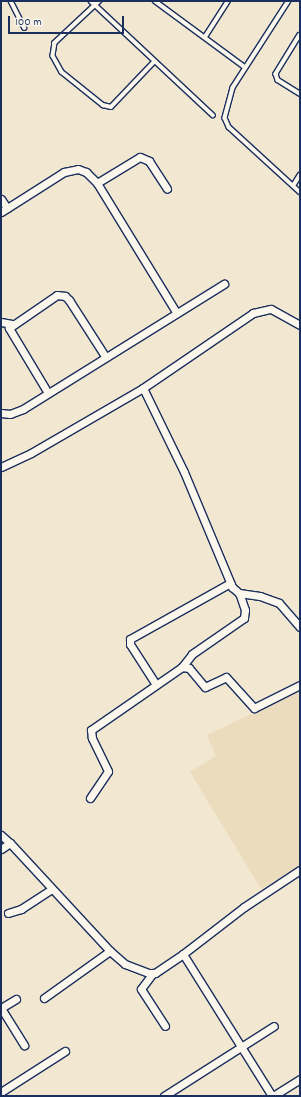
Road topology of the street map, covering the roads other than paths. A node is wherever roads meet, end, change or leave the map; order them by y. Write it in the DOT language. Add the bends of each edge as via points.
graph roads {
  1 [pos="11,1"];
  2 [pos="91,1"];
  3 [pos="100,1"];
  4 [pos="155,1"];
  5 [pos="228,1"];
  6 [pos="289,1"];
  7 [pos="93,5"];
  8 [pos="25,28"];
  9 [pos="300,36"];
  10 [pos="205,37"];
  11 [pos="154,62"];
  12 [pos="245,67"];
  13 [pos="300,94"];
  14 [pos="213,115"];
  15 [pos="300,175"];
  16 [pos="97,183"];
  17 [pos="293,186"];
  18 [pos="167,189"];
  19 [pos="300,192"];
  20 [pos="1,199"];
  21 [pos="4,210"];
  22 [pos="224,284"];
  23 [pos="176,312"];
  24 [pos="1,322"];
  25 [pos="12,324"];
  26 [pos="300,325"];
  27 [pos="106,356"];
  28 [pos="143,388"];
  29 [pos="48,393"];
  30 [pos="1,412"];
  31 [pos="1,467"];
  32 [pos="230,583"];
  33 [pos="240,593"];
  34 [pos="300,627"];
  35 [pos="182,667"];
  36 [pos="155,683"];
  37 [pos="300,685"];
  38 [pos="90,798"];
  39 [pos="1,835"];
  40 [pos="10,843"];
  41 [pos="1,849"];
  42 [pos="300,870"];
  43 [pos="50,890"];
  44 [pos="8,913"];
  45 [pos="110,951"];
  46 [pos="183,954"];
  47 [pos="153,973"];
  48 [pos="44,998"];
  49 [pos="16,999"];
  50 [pos="165,1026"];
  51 [pos="274,1026"];
  52 [pos="24,1045"];
  53 [pos="241,1048"];
  54 [pos="65,1051"];
  55 [pos="300,1080"];
  56 [pos="1,1092"];
  57 [pos="164,1096"];
  58 [pos="272,1096"];
  1 -- 8 [label="lane"];
  2 -- 7 [label="lane"];
  3 -- 7 [label="lane"];
  4 -- 10 [label="lane"];
  5 -- 10 [label="lane"];
  6 -- 12 [label="lane"];
  7 -- 11 [label="lane"];
  7 -- 11 [label="lane" via="55,44 53,56 62,72 103,106 111,107"];
  9 -- 13 [label="lane" via="276,74 278,80"];
  10 -- 12 [label="lane"];
  11 -- 14 [label="lane"];
  12 -- 17 [label="lane" via="228,102 226,122"];
  15 -- 17 [label="lane"];
  16 -- 18 [label="street" via="140,157 148,160"];
  16 -- 21 [label="street" via="86,172 72,169"];
  16 -- 23 [label="street"];
  17 -- 19 [label="lane"];
  20 -- 21 [label="street"];
  22 -- 23 [label="street"];
  23 -- 27 [label="street"];
  24 -- 25 [label="street"];
  25 -- 27 [label="street" via="61,294 69,300"];
  25 -- 29 [label="street" via="10,329"];
  26 -- 28 [label="street" via="275,310 259,310"];
  27 -- 29 [label="street"];
  28 -- 31 [label="street" via="31,454"];
  28 -- 32 [label="street" via="184,472"];
  29 -- 30 [label="street" via="17,413"];
  32 -- 33 [label="street"];
  32 -- 36 [label="street" via="130,639 130,644"];
  33 -- 34 [label="street" via="260,596 278,603"];
  33 -- 35 [label="street" via="245,610 244,618 192,654"];
  35 -- 36 [label="street"];
  35 -- 37 [label="street" via="189,668 205,687 226,677 254,708"];
  36 -- 38 [label="street" via="91,730 92,738 108,771"];
  39 -- 40 [label="street"];
  40 -- 41 [label="street"];
  40 -- 43 [label="street"];
  42 -- 46 [label="street" via="244,907"];
  43 -- 44 [label="street" via="20,909"];
  43 -- 45 [label="street"];
  45 -- 47 [label="street" via="135,969"];
  45 -- 48 [label="street"];
  46 -- 47 [label="street"];
  46 -- 53 [label="street"];
  47 -- 50 [label="street" via="142,989"];
  49 -- 52 [label="street" via="1,1008"];
  51 -- 53 [label="street"];
  53 -- 57 [label="street"];
  53 -- 58 [label="street"];
  54 -- 56 [label="street"];
  55 -- 58 [label="street"];
}
